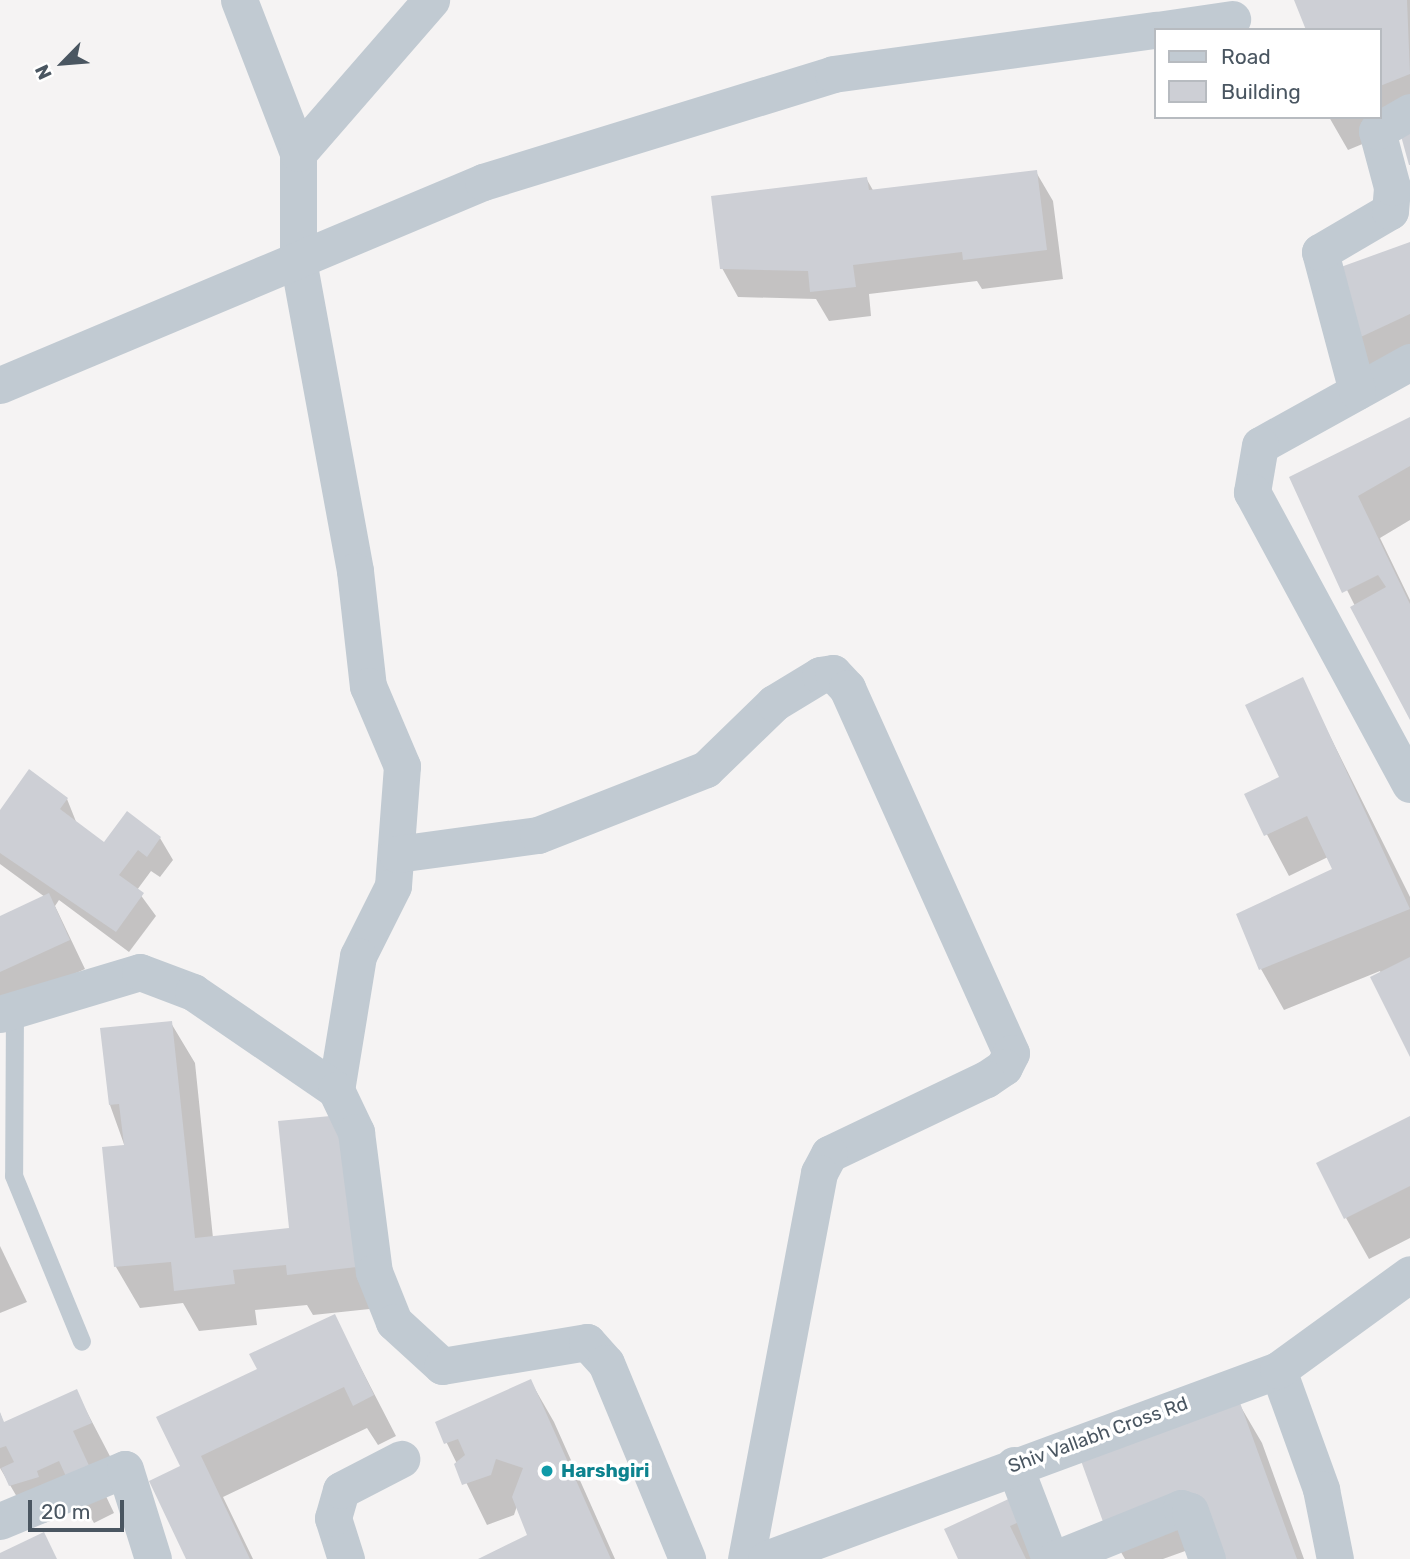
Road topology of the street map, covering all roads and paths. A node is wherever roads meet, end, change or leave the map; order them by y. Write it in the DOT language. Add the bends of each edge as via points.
graph roads {
  1 [pos="239,0"];
  2 [pos="431,0"];
  3 [pos="1232,19"];
  4 [pos="1171,28"];
  5 [pos="1154,30"];
  6 [pos="1410,112"];
  7 [pos="298,153"];
  8 [pos="299,260"];
  9 [pos="1410,362"];
  10 [pos="0,385"];
  11 [pos="1357,391"];
  12 [pos="1410,783"];
  13 [pos="397,854"];
  14 [pos="8,1011"];
  15 [pos="336,1090"];
  16 [pos="1410,1274"];
  17 [pos="82,1342"];
  18 [pos="1278,1370"];
  19 [pos="401,1460"];
  20 [pos="1014,1465"];
  21 [pos="0,1521"];
  22 [pos="153,1559"];
  23 [pos="346,1559"];
  24 [pos="687,1559"];
  25 [pos="746,1559"];
  26 [pos="766,1559"];
  27 [pos="1052,1559"];
  28 [pos="1206,1559"];
  29 [pos="1335,1559"];
  1 -- 7 [label="street"];
  2 -- 7 [label="street"];
  3 -- 4 [label="street"];
  5 -- 8 [label="street" via="833,74 483,182"];
  6 -- 11 [label="street" via="1377,131 1392,187 1390,211 1320,252"];
  7 -- 8 [label="street"];
  8 -- 10 [label="street"];
  8 -- 13 [label="street" via="355,571 368,686 402,766"];
  9 -- 11 [label="street"];
  11 -- 12 [label="street" via="1260,445 1252,492"];
  13 -- 15 [label="street" via="393,886 358,956"];
  13 -- 25 [label="street" via="551,830 706,769 774,703 820,675 834,673 847,688 1011,1053 1004,1067 986,1079 849,1140 824,1163"];
  14 -- 15 [label="street" via="140,972 193,992"];
  14 -- 17 [label="lane" via="14,1176"];
  15 -- 24 [label="street" via="356,1132 374,1272 394,1322 442,1366 587,1342 606,1363"];
  16 -- 18 [label="street, Shiv Vallabh Cross Rd"];
  18 -- 20 [label="street, Shiv Vallabh Cross Rd"];
  18 -- 29 [label="street" via="1321,1489"];
  19 -- 23 [label="street" via="341,1490 333,1518"];
  20 -- 26 [label="street, Shiv Vallabh Cross Rd"];
  20 -- 27 [label="street"];
  21 -- 22 [label="street" via="125,1469"];
  27 -- 28 [label="street" via="1181,1508 1190,1511"];
}
